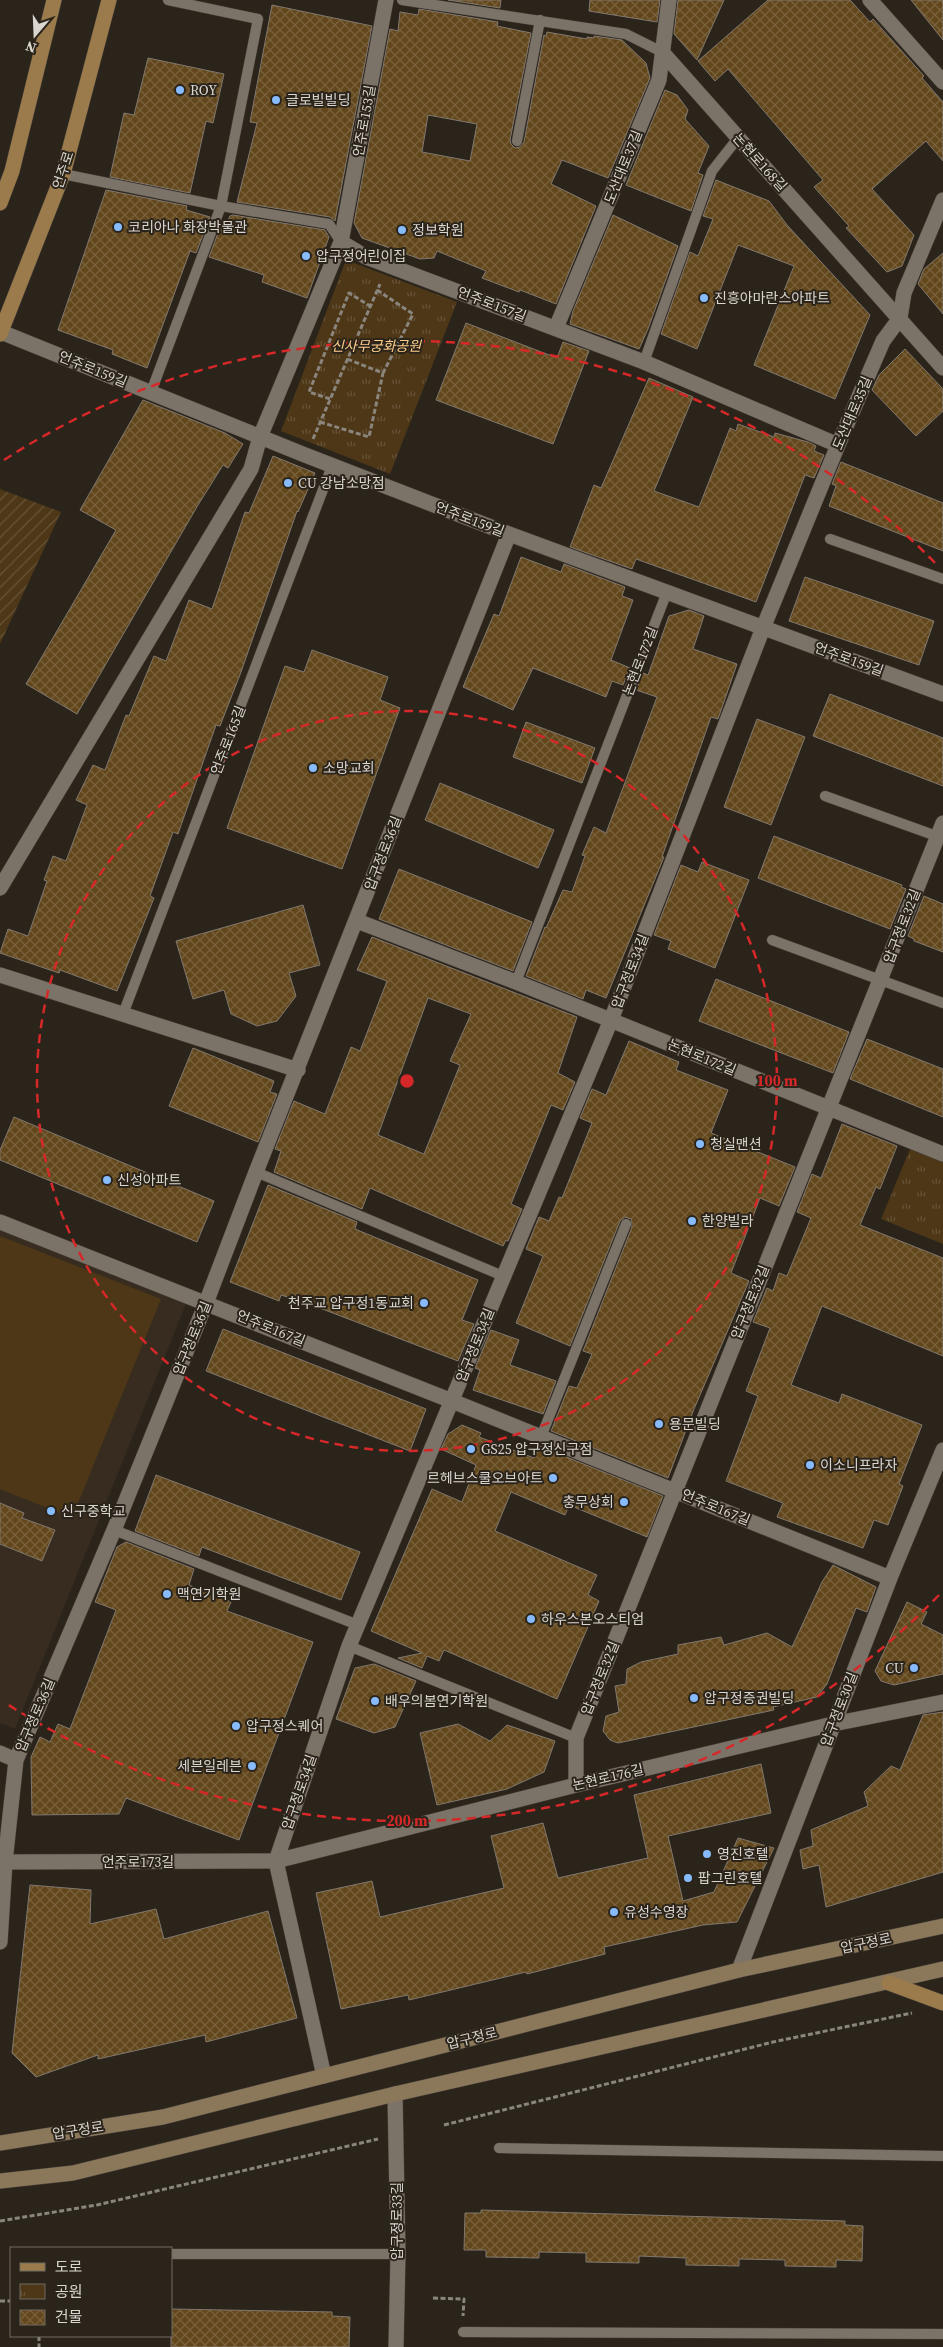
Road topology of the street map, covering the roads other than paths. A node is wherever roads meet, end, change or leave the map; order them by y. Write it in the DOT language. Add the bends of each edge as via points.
graph roads {
  1 [pos="54,0"];
  2 [pos="109,0"];
  3 [pos="168,0"];
  4 [pos="386,0"];
  5 [pos="402,0"];
  6 [pos="669,0"];
  7 [pos="870,0"];
  8 [pos="540,20"];
  9 [pos="662,52"];
  10 [pos="943,82"];
  11 [pos="738,138"];
  12 [pos="518,141"];
  13 [pos="63,174"];
  14 [pos="943,200"];
  15 [pos="0,202"];
  16 [pos="221,206"];
  17 [pos="341,242"];
  18 [pos="900,318"];
  19 [pos="556,328"];
  20 [pos="0,333"];
  21 [pos="644,362"];
  22 [pos="943,368"];
  23 [pos="151,392"];
  24 [pos="260,437"];
  25 [pos="838,445"];
  26 [pos="332,466"];
  27 [pos="510,534"];
  28 [pos="830,539"];
  29 [pos="943,579"];
  30 [pos="667,592"];
  31 [pos="764,628"];
  32 [pos="943,694"];
  33 [pos="824,796"];
  34 [pos="941,832"];
  35 [pos="0,888"];
  36 [pos="357,921"];
  37 [pos="772,940"];
  38 [pos="0,975"];
  39 [pos="881,980"];
  40 [pos="516,982"];
  41 [pos="943,1003"];
  42 [pos="124,1014"];
  43 [pos="610,1020"];
  44 [pos="298,1070"];
  45 [pos="827,1108"];
  46 [pos="943,1154"];
  47 [pos="256,1172"];
  48 [pos="0,1222"];
  49 [pos="626,1224"];
  50 [pos="503,1276"];
  51 [pos="206,1303"];
  52 [pos="452,1401"];
  53 [pos="541,1437"];
  54 [pos="943,1450"];
  55 [pos="674,1490"];
  56 [pos="114,1530"];
  57 [pos="890,1578"];
  58 [pos="358,1625"];
  59 [pos="349,1646"];
  60 [pos="943,1702"];
  61 [pos="833,1724"];
  62 [pos="576,1738"];
  63 [pos="0,1753"];
  64 [pos="16,1760"];
  65 [pos="576,1785"];
  66 [pos="276,1861"];
  67 [pos="3,1862"];
  68 [pos="943,1926"];
  69 [pos="0,1942"];
  70 [pos="943,1969"];
  71 [pos="739,1970"];
  72 [pos="889,1983"];
  73 [pos="943,2003"];
  74 [pos="324,2076"];
  75 [pos="395,2094"];
  76 [pos="0,2143"];
  77 [pos="499,2148"];
  78 [pos="943,2156"];
  79 [pos="0,2181"];
  80 [pos="172,2254"];
  81 [pos="398,2254"];
  82 [pos="463,2332"];
  83 [pos="943,2334"];
  84 [pos="396,2347"];
  1 -- 15 [label="main road" via="12,172"];
  2 -- 13 [label="main road, 언주로"];
  3 -- 16 [label="lane" via="258,19"];
  4 -- 17 [label="street, 언주로153길"];
  5 -- 8 [label="lane, 논현로168길"];
  6 -- 9 [label="street, 도산대로37길"];
  7 -- 10 [label="street"];
  8 -- 9 [label="lane, 논현로168길" via="626,34"];
  8 -- 12 [label="lane"];
  9 -- 11 [label="street, 논현로168길"];
  9 -- 19 [label="street, 도산대로37길" via="658,80"];
  11 -- 18 [label="street, 논현로168길"];
  11 -- 21 [label="lane" via="712,171"];
  13 -- 16 [label="lane, 언주로157길"];
  13 -- 20 [label="main road, 언주로"];
  14 -- 18 [label="street, 도산대로35길" via="904,292"];
  16 -- 17 [label="lane, 언주로157길" via="329,224"];
  16 -- 23 [label="lane"];
  17 -- 19 [label="street, 언주로157길" via="366,257"];
  17 -- 24 [label="street"];
  18 -- 22 [label="street, 논현로168길"];
  18 -- 25 [label="street, 도산대로35길" via="883,341"];
  19 -- 21 [label="street, 언주로157길"];
  20 -- 23 [label="street, 언주로159길"];
  21 -- 25 [label="street, 언주로157길"];
  23 -- 24 [label="street, 언주로159길"];
  24 -- 26 [label="street, 언주로159길"];
  24 -- 35 [label="street" via="250,469"];
  25 -- 31 [label="street, 도산대로35길"];
  26 -- 27 [label="street, 언주로159길"];
  26 -- 42 [label="lane, 언주로165길"];
  27 -- 30 [label="street, 언주로159길"];
  27 -- 36 [label="street, 압구정로36길"];
  28 -- 29 [label="lane"];
  30 -- 31 [label="street, 언주로159길"];
  30 -- 40 [label="lane, 논현로172길"];
  31 -- 32 [label="street, 언주로159길"];
  31 -- 43 [label="street, 압구정로34길"];
  33 -- 34 [label="lane"];
  34 -- 39 [label="street, 압구정로32길"];
  36 -- 40 [label="street, 논현로172길"];
  36 -- 44 [label="street, 압구정로36길"];
  37 -- 39 [label="lane"];
  38 -- 42 [label="street"];
  39 -- 41 [label="lane"];
  39 -- 45 [label="street, 압구정로32길"];
  40 -- 43 [label="street, 논현로172길"];
  42 -- 44 [label="street"];
  43 -- 45 [label="street, 논현로172길"];
  43 -- 50 [label="street, 압구정로34길"];
  44 -- 47 [label="street, 압구정로36길"];
  45 -- 46 [label="street, 논현로172길"];
  45 -- 55 [label="street, 압구정로32길"];
  47 -- 50 [label="lane"];
  47 -- 51 [label="street, 압구정로36길"];
  48 -- 51 [label="street, 언주로167길"];
  49 -- 53 [label="lane"];
  50 -- 52 [label="street, 압구정로34길"];
  51 -- 52 [label="street, 언주로167길"];
  51 -- 56 [label="street, 압구정로36길"];
  52 -- 53 [label="street, 언주로167길"];
  52 -- 58 [label="street, 압구정로34길"];
  53 -- 55 [label="street, 언주로167길"];
  54 -- 57 [label="street, 압구정로30길"];
  55 -- 57 [label="street, 언주로167길"];
  55 -- 62 [label="street, 압구정로32길"];
  56 -- 58 [label="lane"];
  56 -- 64 [label="street, 압구정로36길"];
  57 -- 61 [label="street, 압구정로30길"];
  58 -- 59 [label="street, 압구정로34길"];
  59 -- 62 [label="lane"];
  59 -- 66 [label="street, 압구정로34길"];
  60 -- 61 [label="street, 논현로176길"];
  61 -- 65 [label="street, 논현로176길"];
  61 -- 71 [label="street, 압구정로30길"];
  62 -- 65 [label="street, 압구정로32길"];
  63 -- 64 [label="street"];
  64 -- 67 [label="street, 압구정로36길"];
  65 -- 66 [label="street, 논현로176길"];
  66 -- 67 [label="street, 언주로173길"];
  66 -- 74 [label="street"];
  67 -- 69 [label="street, 압구정로36길"];
  68 -- 71 [label="main road, 압구정로"];
  70 -- 72 [label="main road"];
  71 -- 74 [label="main road, 압구정로"];
  72 -- 73 [label="main road"];
  72 -- 75 [label="main road"];
  74 -- 76 [label="main road, 압구정로" via="163,2116"];
  75 -- 79 [label="main road" via="73,2173"];
  75 -- 81 [label="street, 압구정로33길"];
  77 -- 78 [label="lane"];
  80 -- 81 [label="lane"];
  81 -- 84 [label="street, 압구정로33길"];
  82 -- 83 [label="lane"];
}
